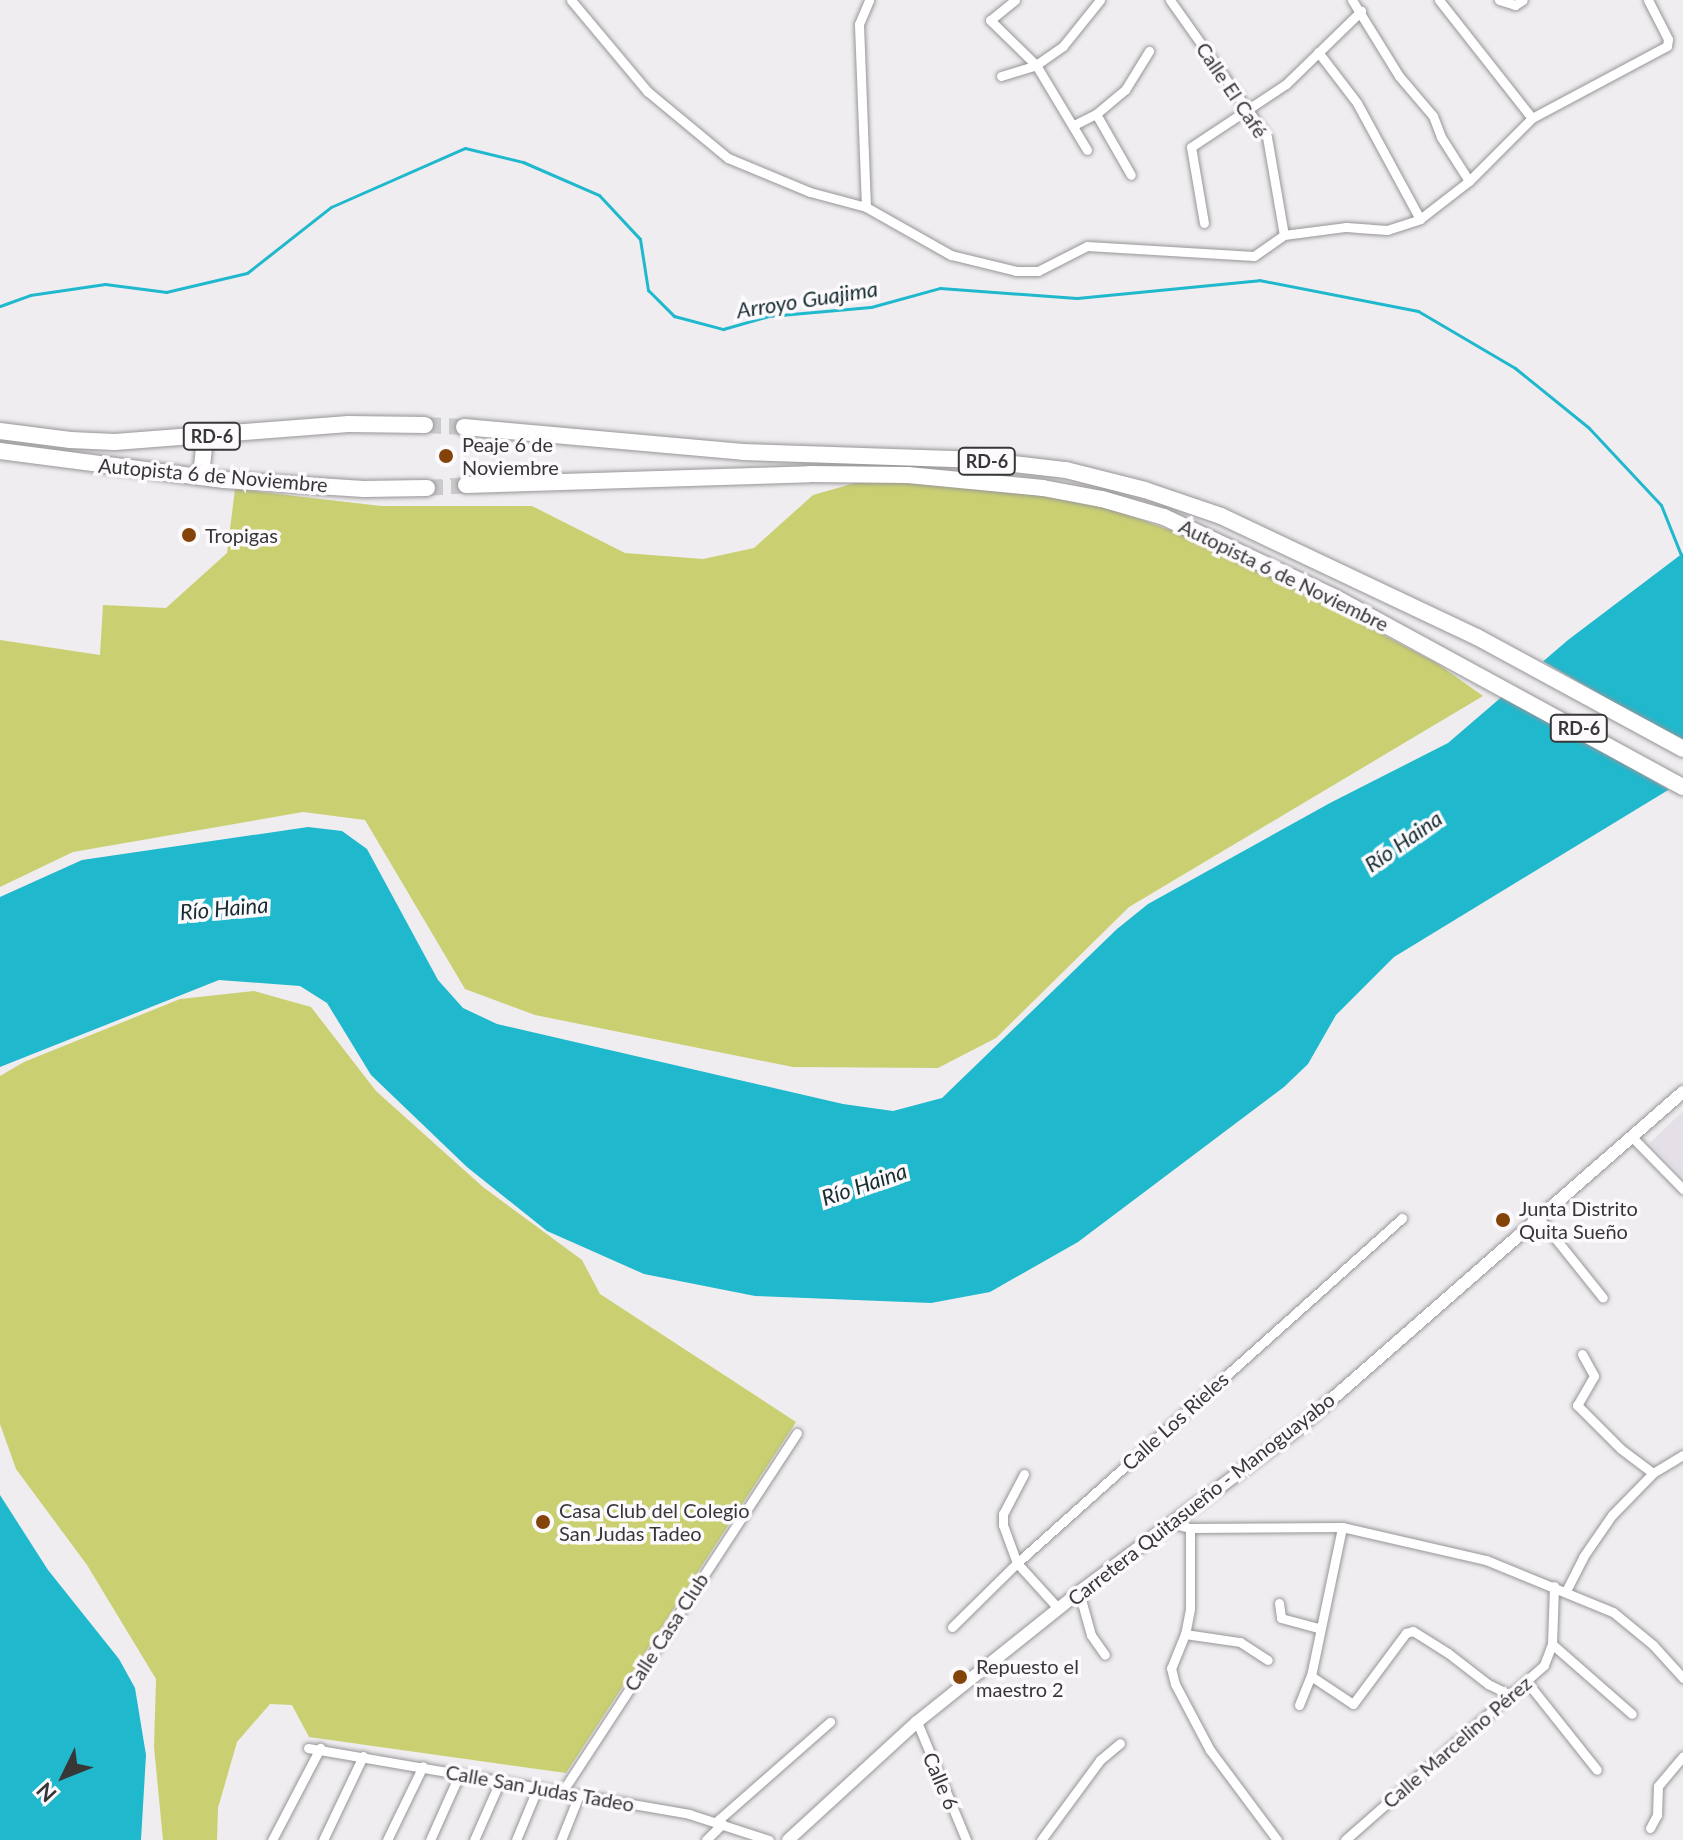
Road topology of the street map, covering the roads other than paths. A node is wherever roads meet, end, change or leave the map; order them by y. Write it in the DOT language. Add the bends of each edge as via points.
graph roads {
  1 [pos="571,0"];
  2 [pos="869,0"];
  3 [pos="1015,0"];
  4 [pos="1100,0"];
  5 [pos="1170,0"];
  6 [pos="1352,0"];
  7 [pos="1439,0"];
  8 [pos="1499,0"];
  9 [pos="1523,0"];
  10 [pos="1648,0"];
  11 [pos="1361,11"];
  12 [pos="1149,51"];
  13 [pos="1318,52"];
  14 [pos="1036,65"];
  15 [pos="1001,76"];
  16 [pos="1246,111"];
  17 [pos="1096,114"];
  18 [pos="1532,118"];
  19 [pos="1074,125"];
  20 [pos="1087,150"];
  21 [pos="1131,175"];
  22 [pos="1469,181"];
  23 [pos="866,207"];
  24 [pos="1420,219"];
  25 [pos="1204,223"];
  26 [pos="1284,235"];
  27 [pos="425,425"];
  28 [pos="464,427"];
  29 [pos="0,431"];
  30 [pos="205,437"];
  31 [pos="0,451"];
  32 [pos="201,476"];
  33 [pos="466,485"];
  34 [pos="427,488"];
  35 [pos="1683,749"];
  36 [pos="1683,787"];
  37 [pos="1683,1092"];
  38 [pos="1632,1137"];
  39 [pos="1683,1189"];
  40 [pos="1402,1218"];
  41 [pos="1539,1218"];
  42 [pos="1603,1298"];
  43 [pos="1582,1354"];
  44 [pos="797,1433"];
  45 [pos="1683,1455"];
  46 [pos="1653,1473"];
  47 [pos="1024,1474"];
  48 [pos="1170,1523"];
  49 [pos="1342,1527"];
  50 [pos="1190,1528"];
  51 [pos="1017,1563"];
  52 [pos="1554,1586"];
  53 [pos="1566,1591"];
  54 [pos="1079,1592"];
  55 [pos="1279,1603"];
  56 [pos="1058,1608"];
  57 [pos="952,1627"];
  58 [pos="1319,1628"];
  59 [pos="1185,1634"];
  60 [pos="1552,1644"];
  61 [pos="1105,1655"];
  62 [pos="1268,1660"];
  63 [pos="1311,1676"];
  64 [pos="1683,1678"];
  65 [pos="1527,1682"];
  66 [pos="1511,1695"];
  67 [pos="1299,1705"];
  68 [pos="1632,1714"];
  69 [pos="830,1722"];
  70 [pos="917,1722"];
  71 [pos="1120,1743"];
  72 [pos="308,1748"];
  73 [pos="320,1748"];
  74 [pos="363,1756"];
  75 [pos="1683,1756"];
  76 [pos="423,1766"];
  77 [pos="1597,1770"];
  78 [pos="460,1773"];
  79 [pos="500,1781"];
  80 [pos="538,1787"];
  81 [pos="562,1792"];
  82 [pos="579,1795"];
  83 [pos="719,1823"];
  84 [pos="1650,1828"];
  85 [pos="272,1840"];
  86 [pos="323,1840"];
  87 [pos="387,1840"];
  88 [pos="430,1840"];
  89 [pos="474,1840"];
  90 [pos="516,1840"];
  91 [pos="561,1840"];
  92 [pos="706,1840"];
  93 [pos="769,1840"];
  94 [pos="788,1840"];
  95 [pos="966,1840"];
  96 [pos="1041,1840"];
  97 [pos="1277,1840"];
  98 [pos="1345,1840"];
  1 -- 23 [label="street" via="647,91 728,158 810,192"];
  2 -- 23 [label="street" via="859,24"];
  3 -- 14 [label="street" via="990,20"];
  4 -- 14 [label="street" via="1063,46"];
  5 -- 16 [label="street, Calle El Café"];
  6 -- 11 [label="street"];
  7 -- 18 [label="street"];
  8 -- 9 [label="street" via="1515,5"];
  10 -- 18 [label="street" via="1667,46"];
  11 -- 13 [label="street"];
  11 -- 22 [label="street" via="1399,76 1433,116"];
  12 -- 17 [label="street" via="1125,90"];
  13 -- 16 [label="street" via="1286,84"];
  13 -- 24 [label="street" via="1357,103"];
  14 -- 15 [label="street"];
  14 -- 19 [label="street"];
  16 -- 25 [label="street" via="1191,147"];
  16 -- 26 [label="street, Calle El Café" via="1267,137"];
  17 -- 19 [label="street"];
  17 -- 21 [label="street"];
  18 -- 22 [label="street"];
  19 -- 20 [label="street"];
  22 -- 24 [label="street"];
  23 -- 26 [label="street" via="951,255 1016,271 1038,271 1087,246 1254,256"];
  24 -- 26 [label="street" via="1387,230 1346,227"];
  27 -- 30 [label="highway, Autopista 6 de Noviembre / RD-6" via="348,424"];
  28 -- 35 [label="highway, Autopista 6 de Noviembre / RD-6" via="638,444 979,460 1066,470 1145,490 1221,516 1477,637"];
  29 -- 30 [label="highway, Autopista 6 de Noviembre / RD-6" via="115,442"];
  30 -- 32 [label="highway"];
  31 -- 32 [label="highway, Autopista 6 de Noviembre / RD-6"];
  32 -- 34 [label="highway, Autopista 6 de Noviembre / RD-6" via="364,489"];
  33 -- 36 [label="highway, Autopista 6 de Noviembre / RD-6" via="908,475 1043,488 1164,517 1336,598"];
  37 -- 38 [label="street, Carretera Quitasueño - Manoguayabo"];
  38 -- 39 [label="street"];
  38 -- 41 [label="street, Carretera Quitasueño - Manoguayabo"];
  40 -- 51 [label="street, Calle Los Rieles"];
  41 -- 42 [label="street"];
  41 -- 48 [label="street, Carretera Quitasueño - Manoguayabo" via="1300,1427"];
  43 -- 46 [label="street" via="1594,1376 1577,1405"];
  44 -- 81 [label="street, Calle Casa Club"];
  45 -- 46 [label="street"];
  46 -- 53 [label="street" via="1612,1515"];
  47 -- 51 [label="street" via="1003,1514"];
  48 -- 50 [label="street"];
  48 -- 54 [label="street, Carretera Quitasueño - Manoguayabo"];
  49 -- 50 [label="street"];
  49 -- 52 [label="street" via="1486,1560"];
  49 -- 58 [label="street"];
  50 -- 59 [label="street" via="1192,1582"];
  51 -- 56 [label="street"];
  51 -- 57 [label="street, Calle Los Rieles"];
  52 -- 53 [label="street"];
  52 -- 60 [label="street, Calle Marcelino Pérez"];
  53 -- 64 [label="street" via="1613,1612"];
  54 -- 56 [label="street, Carretera Quitasueño - Manoguayabo"];
  54 -- 61 [label="street" via="1091,1635"];
  55 -- 58 [label="street" via="1281,1618"];
  56 -- 70 [label="street, Carretera Quitasueño - Manoguayabo"];
  58 -- 63 [label="street"];
  59 -- 62 [label="street" via="1240,1642"];
  59 -- 97 [label="street" via="1171,1668 1175,1684 1210,1750"];
  60 -- 65 [label="street, Calle Marcelino Pérez" via="1544,1665"];
  60 -- 68 [label="street"];
  63 -- 66 [label="street" via="1353,1704 1406,1633 1413,1631"];
  63 -- 67 [label="street"];
  65 -- 66 [label="street, Calle Marcelino Pérez"];
  65 -- 77 [label="street"];
  66 -- 98 [label="street, Calle Marcelino Pérez"];
  69 -- 83 [label="street"];
  70 -- 94 [label="street, Carretera Quitasueño - Manoguayabo"];
  70 -- 95 [label="street, Calle 6"];
  71 -- 96 [label="street" via="1100,1760"];
  72 -- 73 [label="street, Calle San Judas Tadeo"];
  73 -- 74 [label="street, Calle San Judas Tadeo"];
  73 -- 85 [label="street"];
  74 -- 76 [label="street, Calle San Judas Tadeo"];
  74 -- 86 [label="street"];
  75 -- 84 [label="street" via="1658,1786 1657,1815"];
  76 -- 78 [label="street, Calle San Judas Tadeo"];
  76 -- 87 [label="street"];
  78 -- 79 [label="street, Calle San Judas Tadeo"];
  78 -- 88 [label="street"];
  79 -- 80 [label="street, Calle San Judas Tadeo"];
  79 -- 89 [label="street"];
  80 -- 81 [label="street, Calle San Judas Tadeo"];
  80 -- 90 [label="street"];
  81 -- 82 [label="street, Calle San Judas Tadeo"];
  82 -- 83 [label="street, Calle San Judas Tadeo"];
  82 -- 91 [label="street"];
  83 -- 92 [label="street"];
  83 -- 93 [label="street, Calle San Judas Tadeo"];
}
